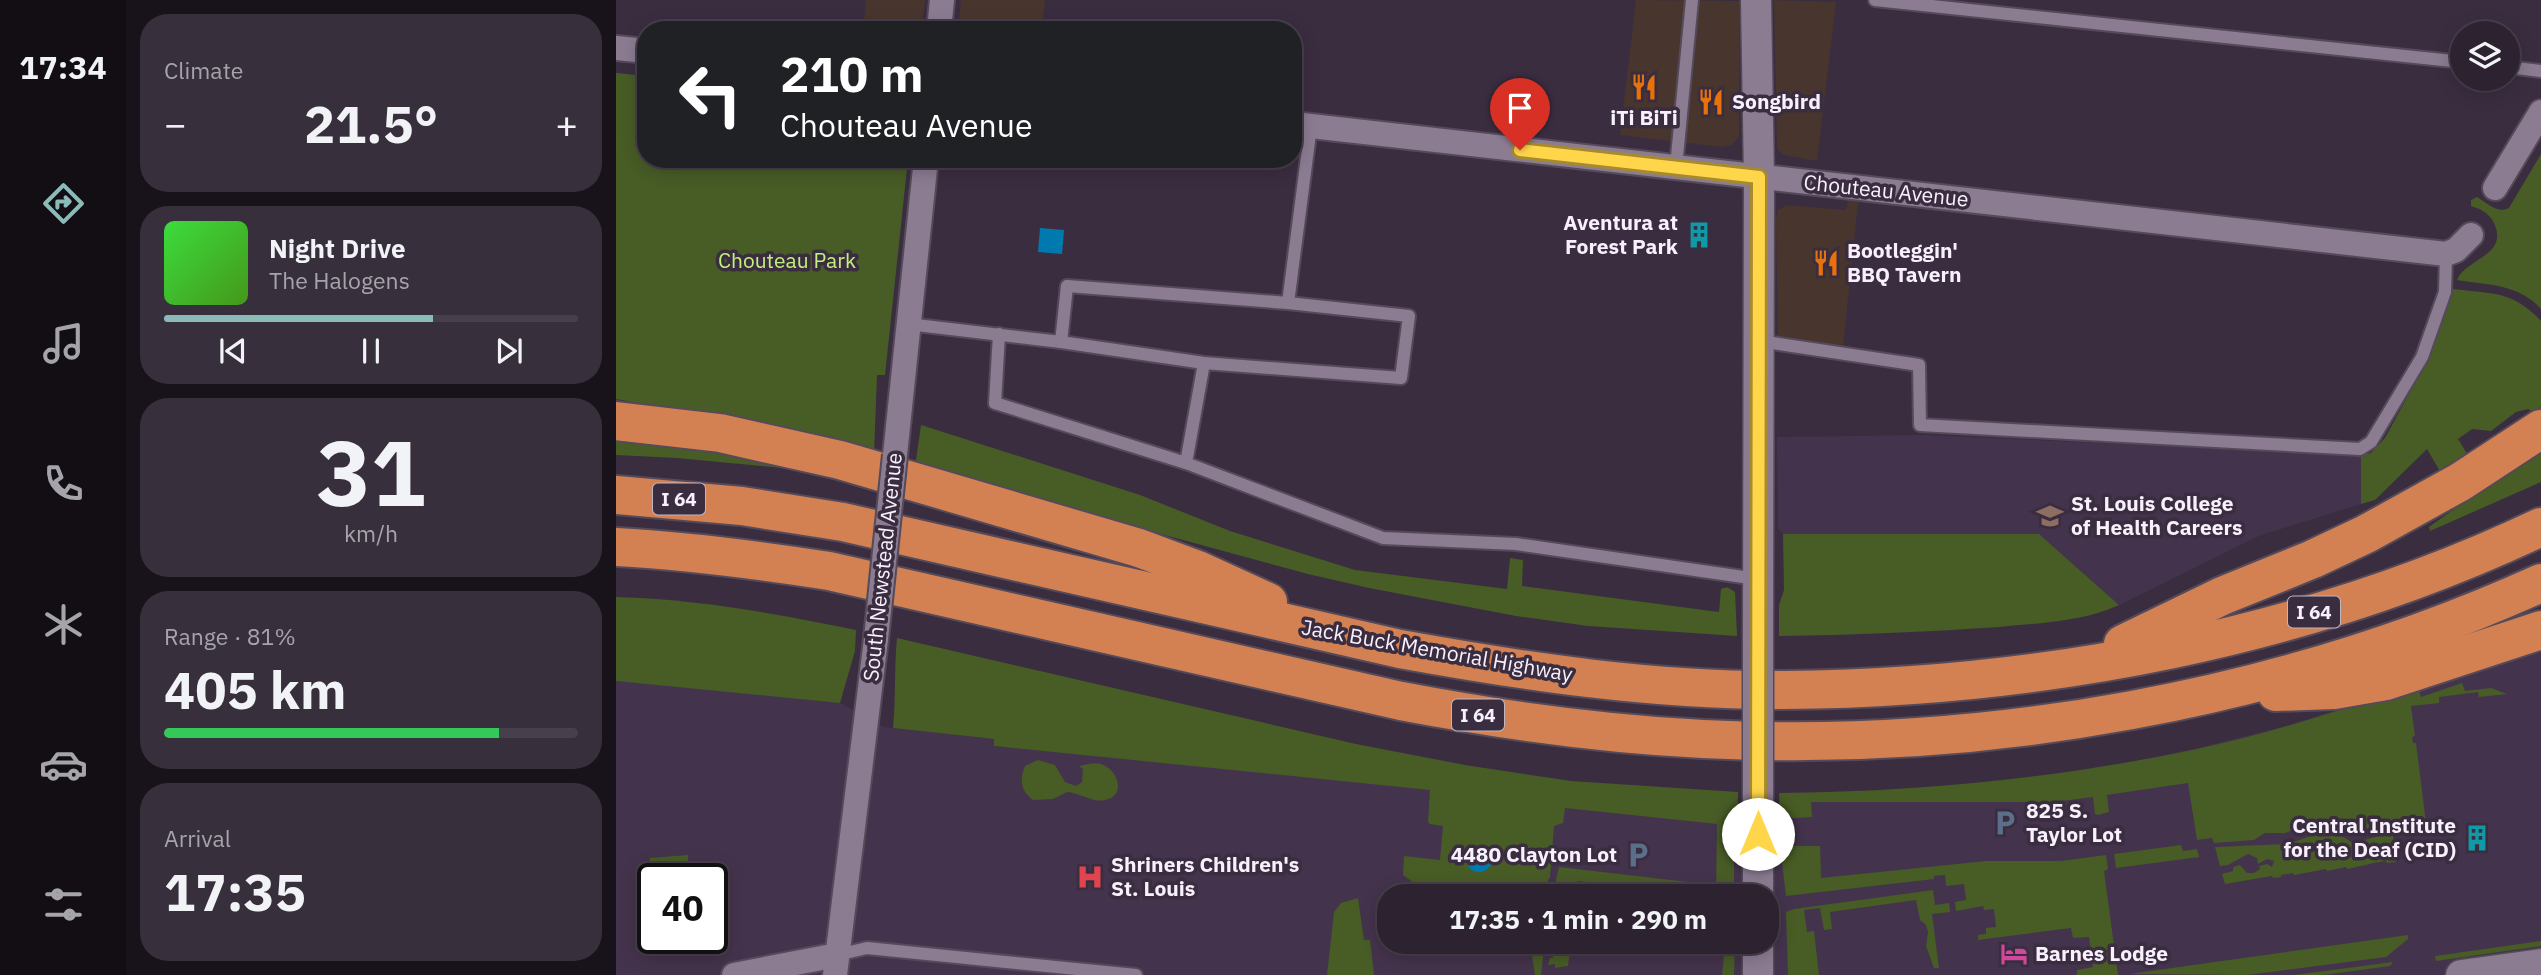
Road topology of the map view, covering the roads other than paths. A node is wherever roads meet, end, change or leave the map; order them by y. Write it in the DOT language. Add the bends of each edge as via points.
graph roads {
  1 [pos="942,0"];
  2 [pos="1692,0"];
  3 [pos="1756,0"];
  4 [pos="1875,0"];
  5 [pos="940,21"];
  6 [pos="616,48"];
  7 [pos="637,50"];
  8 [pos="2450,61"];
  9 [pos="2520,68"];
  10 [pos="2541,71"];
  11 [pos="2541,112"];
  12 [pos="1302,125"];
  13 [pos="1676,167"];
  14 [pos="925,168"];
  15 [pos="1299,168"];
  16 [pos="1759,177"];
  17 [pos="2495,188"];
  18 [pos="2471,235"];
  19 [pos="2446,254"];
  20 [pos="1288,303"];
  21 [pos="908,324"];
  22 [pos="999,334"];
  23 [pos="1758,341"];
  24 [pos="1061,342"];
  25 [pos="1204,363"];
  26 [pos="616,421"];
  27 [pos="2541,429"];
  28 [pos="1186,463"];
  29 [pos="616,495"];
  30 [pos="2541,527"];
  31 [pos="616,547"];
  32 [pos="1758,579"];
  33 [pos="2541,583"];
  34 [pos="2541,630"];
  35 [pos="1326,632"];
  36 [pos="2077,667"];
  37 [pos="2236,687"];
  38 [pos="1758,884"];
  39 [pos="1758,954"];
  40 [pos="2541,964"];
  41 [pos="836,965"];
  42 [pos="734,975"];
  43 [pos="1136,975"];
  44 [pos="1758,975"];
  45 [pos="2461,975"];
  1 -- 5 [label="street"];
  2 -- 13 [label="lane"];
  3 -- 16 [label="street"];
  4 -- 8 [label="lane"];
  6 -- 7 [label="street"];
  9 -- 10 [label="lane"];
  11 -- 17 [label="street"];
  12 -- 13 [label="street, Chouteau Avenue"];
  13 -- 16 [label="street, Chouteau Avenue"];
  14 -- 21 [label="street, South Newstead Avenue"];
  15 -- 20 [label="lane"];
  16 -- 19 [label="street, Chouteau Avenue"];
  16 -- 23 [label="street"];
  18 -- 19 [label="street"];
  19 -- 23 [label="lane" via="2445,292 2422,357 2371,442 2360,449 1920,425 1919,365"];
  20 -- 24 [label="lane" via="1067,286"];
  20 -- 25 [label="lane" via="1409,316 1401,378"];
  21 -- 22 [label="lane"];
  21 -- 41 [label="street, South Newstead Avenue, bridge"];
  22 -- 24 [label="lane"];
  22 -- 28 [label="lane" via="995,403"];
  23 -- 32 [label="street"];
  24 -- 25 [label="lane"];
  25 -- 28 [label="lane"];
  26 -- 35 [label="highway" via="772,443 1139,548 1198,570"];
  27 -- 36 [label="highway" via="2460,482 2366,534 2221,596"];
  28 -- 32 [label="lane" via="1383,538 1516,544"];
  29 -- 35 [label="highway, Jack Buck Memorial Highway / I 64" via="741,506 843,522"];
  30 -- 36 [label="highway, Jack Buck Memorial Highway / I 64" via="2446,567 2300,617"];
  31 -- 37 [label="highway, I 64" via="829,571 1401,701 1627,734 1784,741 1933,735 2086,717"];
  32 -- 38 [label="street, bridge"];
  33 -- 37 [label="highway, I 64" via="2382,645"];
  34 -- 37 [label="highway" via="2386,681 2334,690 2277,692"];
  35 -- 36 [label="highway, Jack Buck Memorial Highway / I 64" via="1551,674 1698,687 1853,688"];
  39 -- 44 [label="street"];
  40 -- 45 [label="street"];
  41 -- 42 [label="street"];
  41 -- 43 [label="lane" via="867,948"];
}
